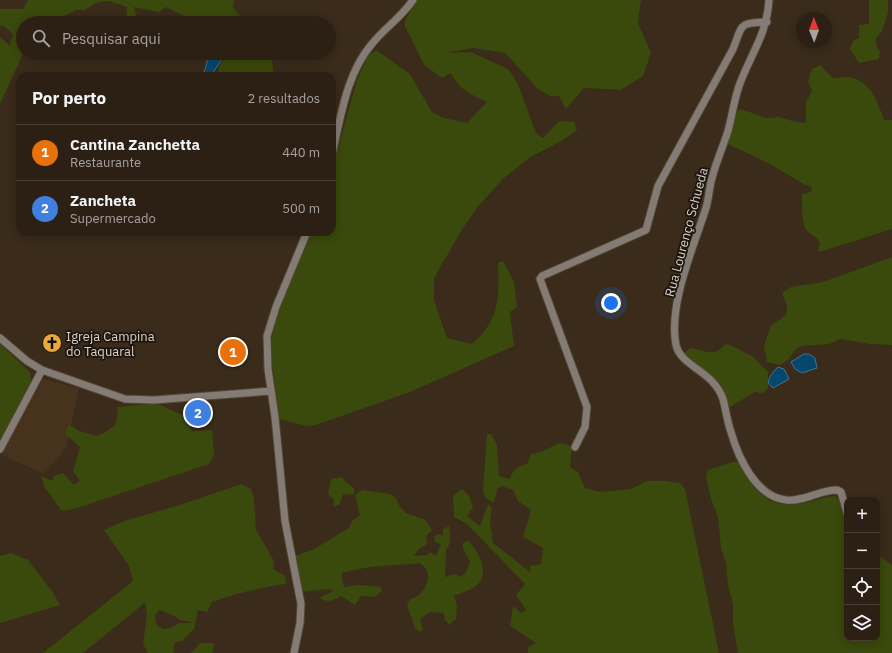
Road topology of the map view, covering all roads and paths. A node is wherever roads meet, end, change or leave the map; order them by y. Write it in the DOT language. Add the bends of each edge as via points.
graph roads {
  1 [pos="413,0"];
  2 [pos="769,0"];
  3 [pos="767,22"];
  4 [pos="336,138"];
  5 [pos="305,236"];
  6 [pos="0,338"];
  7 [pos="42,370"];
  8 [pos="271,391"];
  9 [pos="575,447"];
  10 [pos="0,449"];
  11 [pos="844,502"];
  12 [pos="294,653"];
  1 -- 4 [label="street" via="396,21 372,43 360,60 348,88"];
  2 -- 3 [label="street, Rua Lourenço Schueda"];
  3 -- 9 [label="street" via="748,23 741,28 733,49 658,186 646,230 573,260 540,279 587,407 585,426"];
  3 -- 11 [label="street, Rua Lourenço Schueda" via="736,94 723,147 682,282 676,324 676,346 682,357 716,385 735,446 758,485 777,498 785,500 801,499 837,490 841,492"];
  5 -- 8 [label="street" via="266,336"];
  6 -- 7 [label="street" via="26,361"];
  7 -- 8 [label="street" via="115,396 135,400"];
  7 -- 10 [label="street"];
  8 -- 12 [label="street" via="285,521 300,604 300,623"];
}
